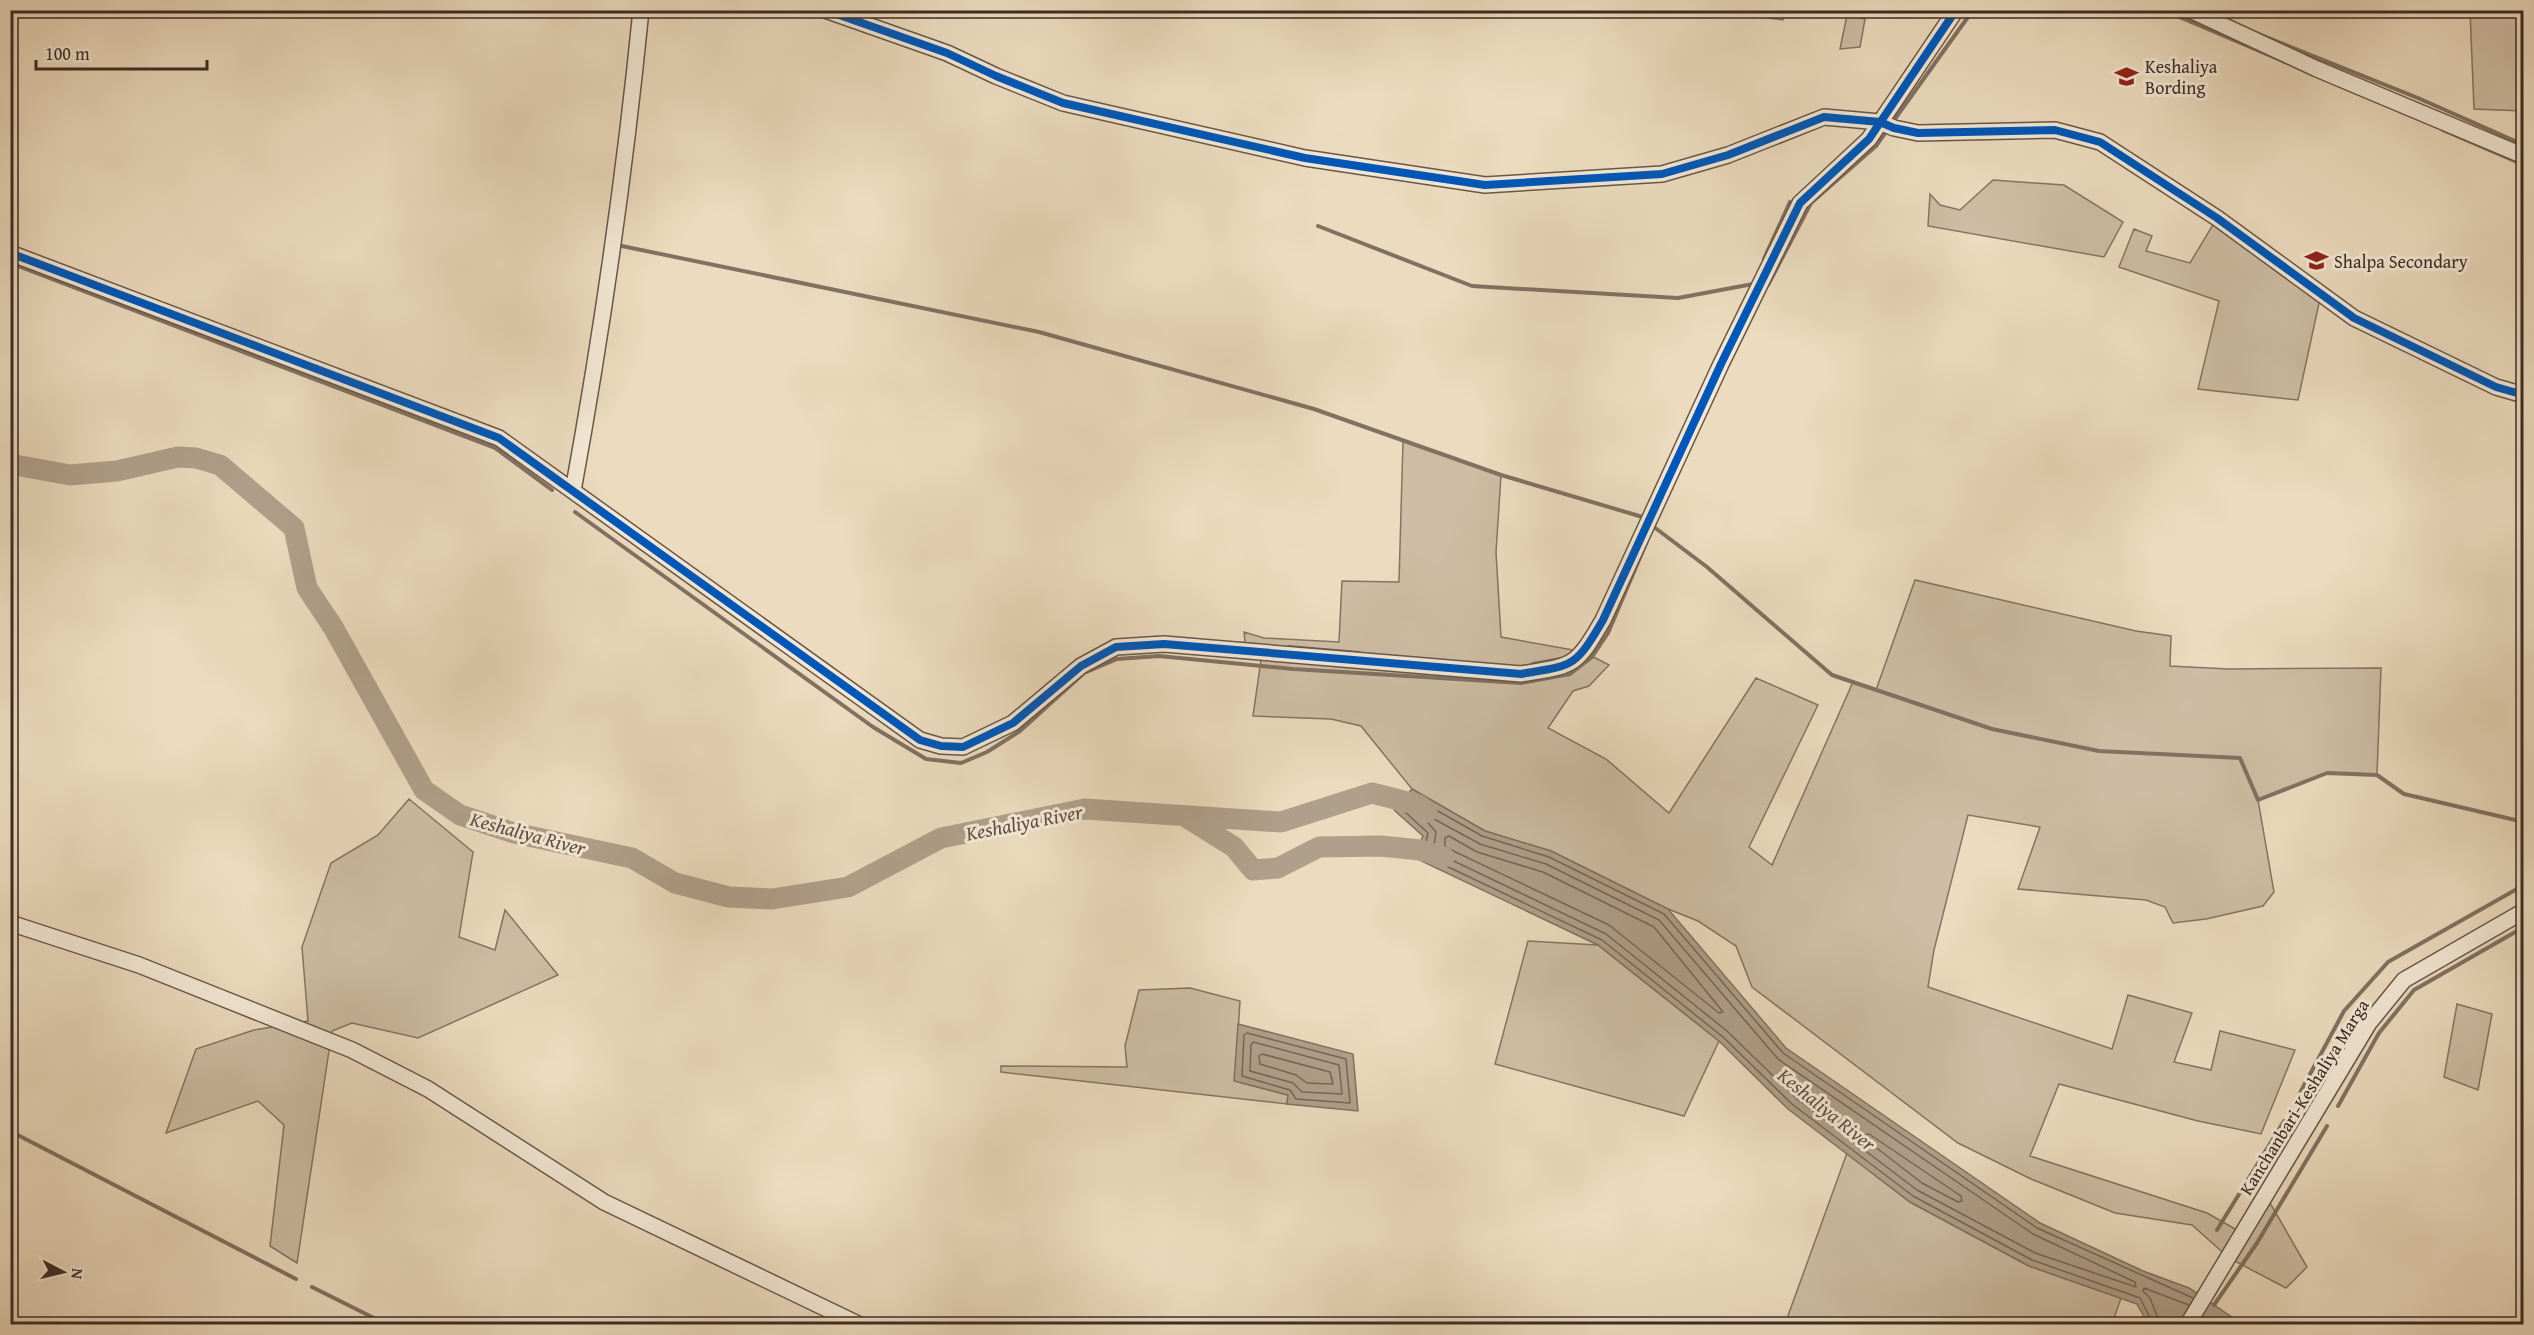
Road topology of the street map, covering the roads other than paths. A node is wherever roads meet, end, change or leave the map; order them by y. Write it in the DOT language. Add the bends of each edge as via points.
graph roads {
  1 [pos="641,10"];
  2 [pos="825,10"];
  3 [pos="1956,10"];
  4 [pos="2190,10"];
  5 [pos="1887,125"];
  6 [pos="2523,156"];
  7 [pos="10,253"];
  8 [pos="2523,395"];
  9 [pos="573,491"];
  10 [pos="2523,911"];
  11 [pos="10,923"];
  12 [pos="858,1324"];
  13 [pos="2188,1324"];
  1 -- 9 [label="street" via="624,168"];
  2 -- 5 [label="street" via="947,53 1063,103 1305,158 1485,185 1662,174 1728,156 1824,117"];
  3 -- 5 [label="street"];
  4 -- 6 [label="street" via="2317,69"];
  5 -- 8 [label="street" via="1918,133 2055,130 2100,142 2217,218 2354,318 2496,387"];
  5 -- 9 [label="street" via="1800,203 1603,620 1584,652 1565,667 1521,674 1164,644 1116,647 1081,666 1013,723 963,747 941,746 920,740"];
  7 -- 9 [label="street" via="498,438"];
  10 -- 13 [label="street, Kanchanbari-Keshaliya Marga" via="2404,980 2369,1023"];
  11 -- 12 [label="street" via="139,965 352,1050 428,1089 604,1202"];
}
